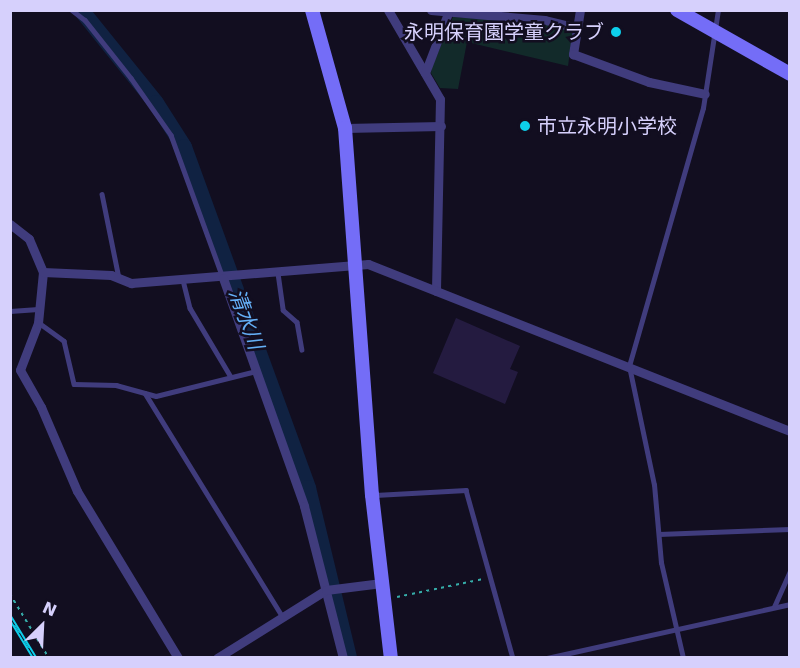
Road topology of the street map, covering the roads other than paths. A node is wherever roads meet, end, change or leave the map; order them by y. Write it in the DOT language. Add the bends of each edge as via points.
graph roads {
  1 [pos="72,10"];
  2 [pos="312,10"];
  3 [pos="388,10"];
  4 [pos="431,10"];
  5 [pos="580,10"];
  6 [pos="677,10"];
  7 [pos="718,10"];
  8 [pos="448,12"];
  9 [pos="577,28"];
  10 [pos="715,32"];
  11 [pos="425,74"];
  12 [pos="789,74"];
  13 [pos="705,94"];
  14 [pos="441,126"];
  15 [pos="345,128"];
  16 [pos="102,194"];
  17 [pos="10,224"];
  18 [pos="356,263"];
  19 [pos="43,272"];
  20 [pos="278,273"];
  21 [pos="119,278"];
  22 [pos="223,278"];
  23 [pos="183,280"];
  24 [pos="436,291"];
  25 [pos="38,309"];
  26 [pos="10,312"];
  27 [pos="38,322"];
  28 [pos="302,350"];
  29 [pos="629,366"];
  30 [pos="256,371"];
  31 [pos="231,377"];
  32 [pos="145,393"];
  33 [pos="789,431"];
  34 [pos="372,495"];
  35 [pos="789,529"];
  36 [pos="658,534"];
  37 [pos="789,571"];
  38 [pos="382,584"];
  39 [pos="326,590"];
  40 [pos="789,604"];
  41 [pos="774,607"];
  42 [pos="282,616"];
  43 [pos="676,628"];
  44 [pos="178,657"];
  45 [pos="217,657"];
  46 [pos="343,657"];
  47 [pos="391,657"];
  48 [pos="513,657"];
  49 [pos="547,657"];
  50 [pos="683,657"];
  1 -- 22 [label="lane" via="86,20 125,69 171,135"];
  2 -- 15 [label="street"];
  3 -- 11 [label="street"];
  4 -- 8 [label="street"];
  5 -- 9 [label="street"];
  6 -- 10 [label="street"];
  7 -- 10 [label="lane"];
  8 -- 9 [label="street" via="545,20"];
  8 -- 11 [label="street"];
  9 -- 13 [label="street" via="573,54 649,82"];
  10 -- 12 [label="street"];
  10 -- 13 [label="lane"];
  11 -- 14 [label="street" via="440,99"];
  13 -- 29 [label="lane"];
  14 -- 15 [label="street"];
  14 -- 24 [label="street"];
  15 -- 18 [label="street"];
  16 -- 21 [label="lane"];
  17 -- 19 [label="street" via="29,239"];
  18 -- 20 [label="street"];
  18 -- 24 [label="street"];
  18 -- 34 [label="street"];
  19 -- 21 [label="street"];
  19 -- 25 [label="street"];
  20 -- 22 [label="street"];
  20 -- 28 [label="lane" via="283,310 297,322"];
  21 -- 23 [label="street" via="131,283"];
  22 -- 23 [label="street"];
  22 -- 30 [label="street"];
  23 -- 31 [label="lane" via="190,308"];
  24 -- 29 [label="street"];
  25 -- 26 [label="lane"];
  25 -- 27 [label="street"];
  27 -- 32 [label="lane" via="64,341 74,384 117,385"];
  27 -- 44 [label="street" via="20,370 41,407 77,491"];
  29 -- 33 [label="street"];
  29 -- 36 [label="lane" via="654,485"];
  30 -- 31 [label="lane"];
  30 -- 39 [label="street" via="304,506"];
  31 -- 32 [label="lane" via="156,396"];
  32 -- 42 [label="lane"];
  34 -- 38 [label="street"];
  34 -- 48 [label="lane" via="466,490"];
  35 -- 36 [label="lane"];
  36 -- 43 [label="lane"];
  37 -- 41 [label="lane"];
  38 -- 39 [label="street"];
  38 -- 47 [label="street"];
  39 -- 42 [label="street"];
  39 -- 46 [label="street"];
  40 -- 41 [label="lane"];
  41 -- 43 [label="lane"];
  42 -- 45 [label="street"];
  43 -- 49 [label="lane"];
  43 -- 50 [label="lane"];
}
